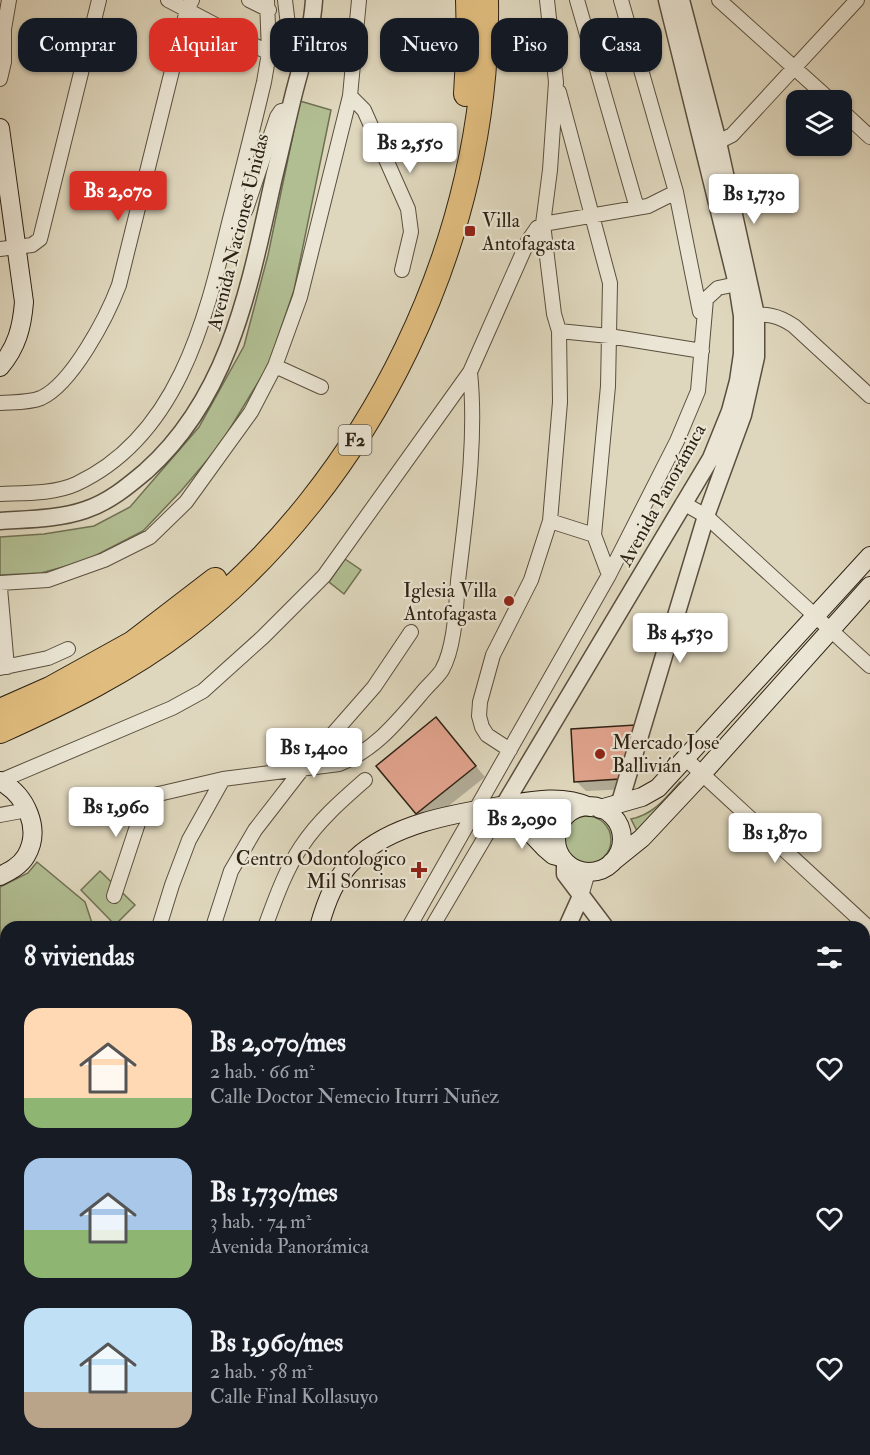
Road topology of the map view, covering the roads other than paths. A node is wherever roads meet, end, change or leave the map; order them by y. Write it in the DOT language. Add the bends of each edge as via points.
graph roads {
  1 [pos="9,0"];
  2 [pos="99,0"];
  3 [pos="168,0"];
  4 [pos="249,0"];
  5 [pos="285,0"];
  6 [pos="314,0"];
  7 [pos="359,0"];
  8 [pos="468,0"];
  9 [pos="486,0"];
  10 [pos="547,0"];
  11 [pos="577,0"];
  12 [pos="621,0"];
  13 [pos="667,0"];
  14 [pos="681,0"];
  15 [pos="719,0"];
  16 [pos="857,0"];
  17 [pos="187,3"];
  18 [pos="268,5"];
  19 [pos="287,18"];
  20 [pos="311,18"];
  21 [pos="269,53"];
  22 [pos="794,68"];
  23 [pos="300,72"];
  24 [pos="0,79"];
  25 [pos="556,82"];
  26 [pos="819,90"];
  27 [pos="350,96"];
  28 [pos="290,109"];
  29 [pos="852,120"];
  30 [pos="0,128"];
  31 [pos="870,137"];
  32 [pos="718,142"];
  33 [pos="676,192"];
  34 [pos="637,208"];
  35 [pos="593,214"];
  36 [pos="543,224"];
  37 [pos="227,232"];
  38 [pos="8,248"];
  39 [pos="402,270"];
  40 [pos="737,284"];
  41 [pos="749,316"];
  42 [pos="702,323"];
  43 [pos="559,332"];
  44 [pos="609,336"];
  45 [pos="702,351"];
  46 [pos="275,366"];
  47 [pos="0,367"];
  48 [pos="470,372"];
  49 [pos="321,387"];
  50 [pos="870,396"];
  51 [pos="0,403"];
  52 [pos="0,494"];
  53 [pos="683,503"];
  54 [pos="706,516"];
  55 [pos="0,521"];
  56 [pos="550,521"];
  57 [pos="594,535"];
  58 [pos="870,556"];
  59 [pos="609,575"];
  60 [pos="0,583"];
  61 [pos="870,586"];
  62 [pos="0,588"];
  63 [pos="815,616"];
  64 [pos="831,630"];
  65 [pos="411,632"];
  66 [pos="68,649"];
  67 [pos="870,666"];
  68 [pos="3,668"];
  69 [pos="0,711"];
  70 [pos="0,730"];
  71 [pos="510,750"];
  72 [pos="686,759"];
  73 [pos="303,768"];
  74 [pos="701,775"];
  75 [pos="223,779"];
  76 [pos="364,780"];
  77 [pos="0,781"];
  78 [pos="620,802"];
  79 [pos="504,805"];
  80 [pos="595,808"];
  81 [pos="27,810"];
  82 [pos="476,810"];
  83 [pos="0,815"];
  84 [pos="563,859"];
  85 [pos="612,863"];
  86 [pos="588,872"];
  87 [pos="0,876"];
  88 [pos="114,896"];
  89 [pos="581,896"];
  90 [pos="161,921"];
  91 [pos="215,921"];
  92 [pos="267,921"];
  93 [pos="321,921"];
  94 [pos="412,921"];
  95 [pos="436,921"];
  96 [pos="570,921"];
  97 [pos="600,921"];
  98 [pos="861,921"];
  1 -- 24 [label="street"];
  2 -- 38 [label="street" via="40,239 33,245"];
  3 -- 17 [label="street"];
  4 -- 18 [label="street"];
  5 -- 19 [label="street"];
  6 -- 20 [label="street, Avenida Naciones Unidas"];
  7 -- 27 [label="street"];
  8 -- 69 [label="highway, F2" via="466,95 455,171 439,238 396,340 350,422 298,493 224,573 133,643 50,689"];
  9 -- 70 [label="highway, F2" via="487,42 481,98 469,173 452,239 406,346 361,430 276,543 185,627 143,658 99,683"];
  10 -- 25 [label="street"];
  11 -- 34 [label="street"];
  12 -- 33 [label="street"];
  13 -- 40 [label="street, Avenida Panorámica"];
  14 -- 32 [label="street, Avenida Panorámica"];
  15 -- 22 [label="street"];
  16 -- 22 [label="street"];
  17 -- 21 [label="street"];
  17 -- 51 [label="street" via="111,305 59,386 38,399"];
  18 -- 21 [label="street"];
  21 -- 37 [label="street"];
  22 -- 26 [label="street"];
  22 -- 32 [label="street" via="732,135"];
  23 -- 28 [label="street, Avenida Naciones Unidas"];
  25 -- 35 [label="street"];
  25 -- 36 [label="street"];
  27 -- 39 [label="street" via="364,110 408,209 411,232"];
  27 -- 46 [label="street" via="300,297"];
  28 -- 37 [label="street" via="281,111 277,117 246,208 235,227"];
  28 -- 55 [label="street, Avenida Naciones Unidas" via="247,297 230,347 184,430 159,459 108,500 62,515"];
  29 -- 31 [label="street"];
  30 -- 38 [label="main road"];
  32 -- 41 [label="street, Avenida Panorámica"];
  33 -- 34 [label="street"];
  33 -- 42 [label="street"];
  34 -- 35 [label="street"];
  35 -- 36 [label="street"];
  35 -- 44 [label="street" via="610,283"];
  36 -- 43 [label="street"];
  36 -- 48 [label="street" via="528,242"];
  37 -- 52 [label="street" via="213,289 184,370 132,446 74,485 51,491"];
  38 -- 47 [label="main road" via="24,302 16,342"];
  40 -- 41 [label="street, Avenida Panorámica"];
  40 -- 42 [label="street" via="710,293"];
  41 -- 50 [label="street" via="780,317 794,326"];
  41 -- 53 [label="street, Avenida Panorámica" via="730,411 711,458"];
  41 -- 54 [label="street, Avenida Panorámica" via="756,357 751,384"];
  42 -- 45 [label="street"];
  43 -- 44 [label="street"];
  43 -- 56 [label="street" via="560,402"];
  44 -- 45 [label="street"];
  44 -- 57 [label="street"];
  45 -- 59 [label="street" via="698,391 688,418"];
  46 -- 49 [label="street"];
  46 -- 60 [label="street" via="251,412 200,484 150,537 104,560 48,580"];
  48 -- 73 [label="street" via="472,408 464,528 449,651 441,671 372,746 339,764"];
  48 -- 77 [label="street" via="324,576 203,692"];
  53 -- 54 [label="street"];
  53 -- 79 [label="street, Avenida Panorámica"];
  54 -- 63 [label="street"];
  54 -- 78 [label="street, Avenida Panorámica"];
  56 -- 57 [label="street"];
  56 -- 71 [label="street" via="531,580 493,655 480,702 482,728"];
  57 -- 59 [label="street"];
  58 -- 63 [label="main road"];
  59 -- 71 [label="street"];
  61 -- 64 [label="main road"];
  62 -- 68 [label="street"];
  63 -- 64 [label="street"];
  63 -- 72 [label="main road"];
  64 -- 67 [label="street"];
  64 -- 74 [label="main road"];
  65 -- 73 [label="street" via="374,687"];
  66 -- 68 [label="street" via="48,658"];
  71 -- 82 [label="street"];
  72 -- 74 [label="street"];
  72 -- 78 [label="main road" via="658,788"];
  73 -- 75 [label="street"];
  73 -- 91 [label="street" via="255,830 231,871"];
  74 -- 85 [label="main road" via="642,838"];
  74 -- 98 [label="street"];
  75 -- 88 [label="street" via="150,796"];
  75 -- 90 [label="street" via="189,840"];
  76 -- 92 [label="street" via="301,846"];
  77 -- 81 [label="main road" via="16,792"];
  78 -- 80 [label="main road"];
  79 -- 80 [label="main road" via="556,799"];
  79 -- 82 [label="main road"];
  79 -- 84 [label="main road" via="546,849"];
  79 -- 95 [label="street"];
  80 -- 84 [label="main road" via="572,811 559,826 556,838"];
  80 -- 85 [label="main road" via="611,815 620,830 621,848"];
  81 -- 83 [label="street"];
  81 -- 87 [label="main road" via="33,833 30,847 15,869"];
  82 -- 93 [label="main road" via="425,822 370,846 338,879"];
  82 -- 94 [label="street"];
  84 -- 86 [label="main road"];
  84 -- 89 [label="street" via="565,874"];
  85 -- 86 [label="main road"];
  86 -- 89 [label="street"];
  89 -- 96 [label="street"];
  89 -- 97 [label="street"];
}
